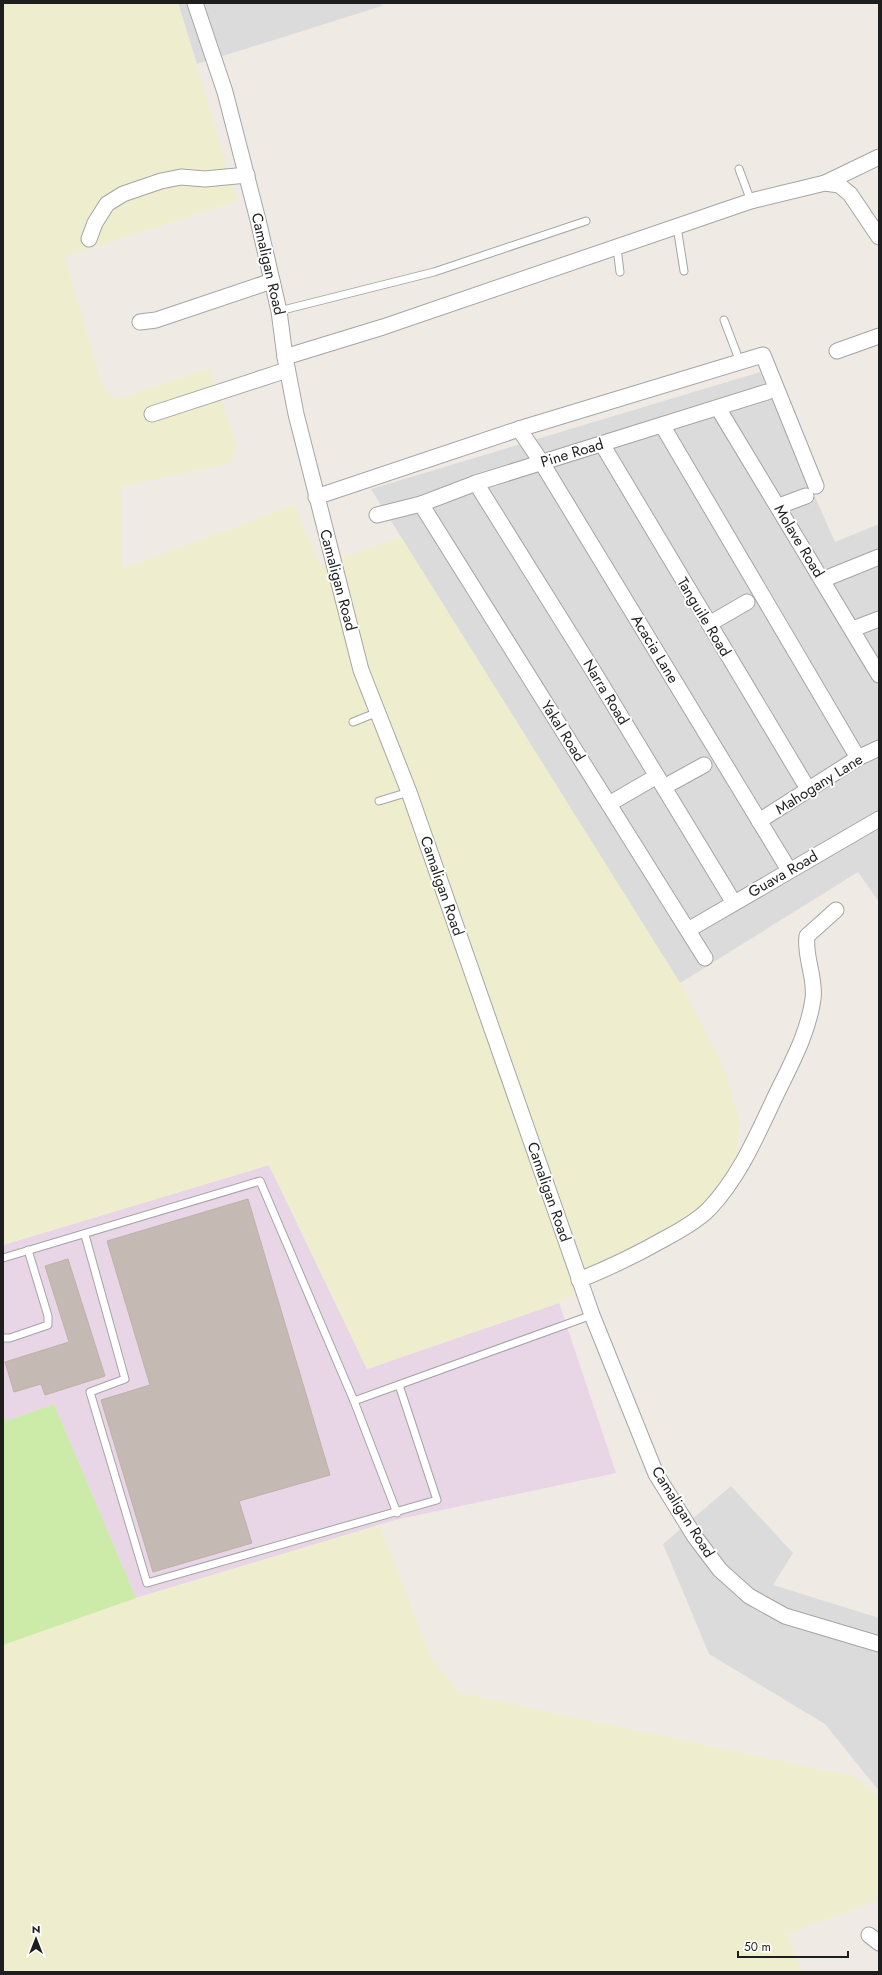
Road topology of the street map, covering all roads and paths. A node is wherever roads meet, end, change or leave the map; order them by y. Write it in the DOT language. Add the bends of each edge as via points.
graph roads {
  1 [pos="195,3"];
  2 [pos="879,157"];
  3 [pos="739,169"];
  4 [pos="246,175"];
  5 [pos="825,182"];
  6 [pos="751,201"];
  7 [pos="586,221"];
  8 [pos="677,227"];
  9 [pos="877,231"];
  10 [pos="90,239"];
  11 [pos="617,248"];
  12 [pos="684,271"];
  13 [pos="620,272"];
  14 [pos="272,281"];
  15 [pos="279,311"];
  16 [pos="724,320"];
  17 [pos="140,322"];
  18 [pos="879,336"];
  19 [pos="837,350"];
  20 [pos="740,362"];
  21 [pos="286,364"];
  22 [pos="767,392"];
  23 [pos="718,408"];
  24 [pos="152,414"];
  25 [pos="662,425"];
  26 [pos="519,429"];
  27 [pos="602,444"];
  28 [pos="542,463"];
  29 [pos="476,483"];
  30 [pos="316,497"];
  31 [pos="421,504"];
  32 [pos="779,506"];
  33 [pos="377,515"];
  34 [pos="879,556"];
  35 [pos="822,580"];
  36 [pos="747,602"];
  37 [pos="879,619"];
  38 [pos="708,624"];
  39 [pos="853,629"];
  40 [pos="879,675"];
  41 [pos="378,712"];
  42 [pos="352,722"];
  43 [pos="879,748"];
  44 [pos="858,758"];
  45 [pos="704,765"];
  46 [pos="661,782"];
  47 [pos="808,789"];
  48 [pos="409,792"];
  49 [pos="379,801"];
  50 [pos="609,804"];
  51 [pos="879,819"];
  52 [pos="759,821"];
  53 [pos="789,870"];
  54 [pos="734,903"];
  55 [pos="836,910"];
  56 [pos="688,930"];
  57 [pos="705,958"];
  58 [pos="85,1235"];
  59 [pos="28,1250"];
  60 [pos="3,1258"];
  61 [pos="579,1280"];
  62 [pos="592,1315"];
  63 [pos="3,1338"];
  64 [pos="399,1385"];
  65 [pos="354,1401"];
  66 [pos="397,1513"];
  67 [pos="879,1644"];
  1 -- 4 [label="street, Camaligan Road" via="225,92"];
  2 -- 5 [label="street"];
  3 -- 6 [label="lane"];
  4 -- 10 [label="street" via="168,179 123,194 107,204 95,223"];
  4 -- 14 [label="street, Camaligan Road"];
  5 -- 6 [label="street"];
  5 -- 9 [label="street" via="839,185 850,194"];
  6 -- 8 [label="street"];
  7 -- 15 [label="lane" via="434,272"];
  8 -- 11 [label="street"];
  8 -- 12 [label="lane"];
  11 -- 13 [label="lane"];
  11 -- 21 [label="street" via="383,327"];
  14 -- 15 [label="street, Camaligan Road"];
  14 -- 17 [label="street" via="156,320"];
  15 -- 21 [label="street, Camaligan Road"];
  16 -- 20 [label="lane"];
  18 -- 19 [label="street"];
  20 -- 26 [label="street"];
  20 -- 32 [label="street" via="763,355 811,491"];
  21 -- 24 [label="street"];
  21 -- 30 [label="street, Camaligan Road"];
  22 -- 23 [label="street, Pine Road"];
  23 -- 25 [label="street, Pine Road"];
  23 -- 32 [label="street, Molave Road"];
  25 -- 27 [label="street, Pine Road"];
  25 -- 44 [label="street"];
  26 -- 28 [label="street, Acacia Lane"];
  26 -- 30 [label="street"];
  27 -- 28 [label="street, Pine Road"];
  27 -- 38 [label="street, Tanguile Road"];
  28 -- 29 [label="street, Pine Road"];
  28 -- 52 [label="street, Acacia Lane"];
  29 -- 31 [label="street, Pine Road"];
  29 -- 46 [label="street, Narra Road"];
  30 -- 41 [label="street, Camaligan Road" via="361,670"];
  31 -- 33 [label="street, Pine Road"];
  31 -- 50 [label="street, Yakal Road"];
  32 -- 35 [label="street, Molave Road"];
  34 -- 35 [label="street"];
  35 -- 39 [label="street, Molave Road"];
  36 -- 38 [label="street"];
  37 -- 39 [label="street"];
  38 -- 47 [label="street, Tanguile Road"];
  39 -- 40 [label="street, Molave Road"];
  41 -- 42 [label="lane"];
  41 -- 48 [label="street, Camaligan Road"];
  43 -- 44 [label="street, Mahogany Lane"];
  44 -- 47 [label="street, Mahogany Lane"];
  45 -- 46 [label="street"];
  46 -- 50 [label="street"];
  46 -- 54 [label="street, Narra Road"];
  47 -- 52 [label="street, Mahogany Lane"];
  48 -- 49 [label="lane"];
  48 -- 61 [label="street, Camaligan Road"];
  50 -- 56 [label="street, Yakal Road"];
  51 -- 53 [label="street, Guava Road"];
  52 -- 53 [label="street, Acacia Lane"];
  53 -- 54 [label="street, Guava Road"];
  54 -- 56 [label="street, Guava Road"];
  55 -- 61 [label="street" via="807,936 806,945 814,981 805,1035 747,1155 730,1183 708,1210 684,1228 628,1260"];
  56 -- 57 [label="street, Yakal Road"];
  58 -- 59 [label="lane"];
  58 -- 65 [label="lane" via="260,1181"];
  58 -- 66 [label="lane" via="124,1379 90,1392 147,1583"];
  59 -- 60 [label="lane"];
  59 -- 63 [label="lane" via="48,1316 48,1325"];
  61 -- 62 [label="street, Camaligan Road"];
  62 -- 64 [label="lane"];
  62 -- 67 [label="street, Camaligan Road" via="656,1474 695,1537 720,1570 749,1596 785,1616"];
  64 -- 65 [label="lane"];
  64 -- 66 [label="lane" via="437,1500"];
  65 -- 66 [label="lane"];
}
